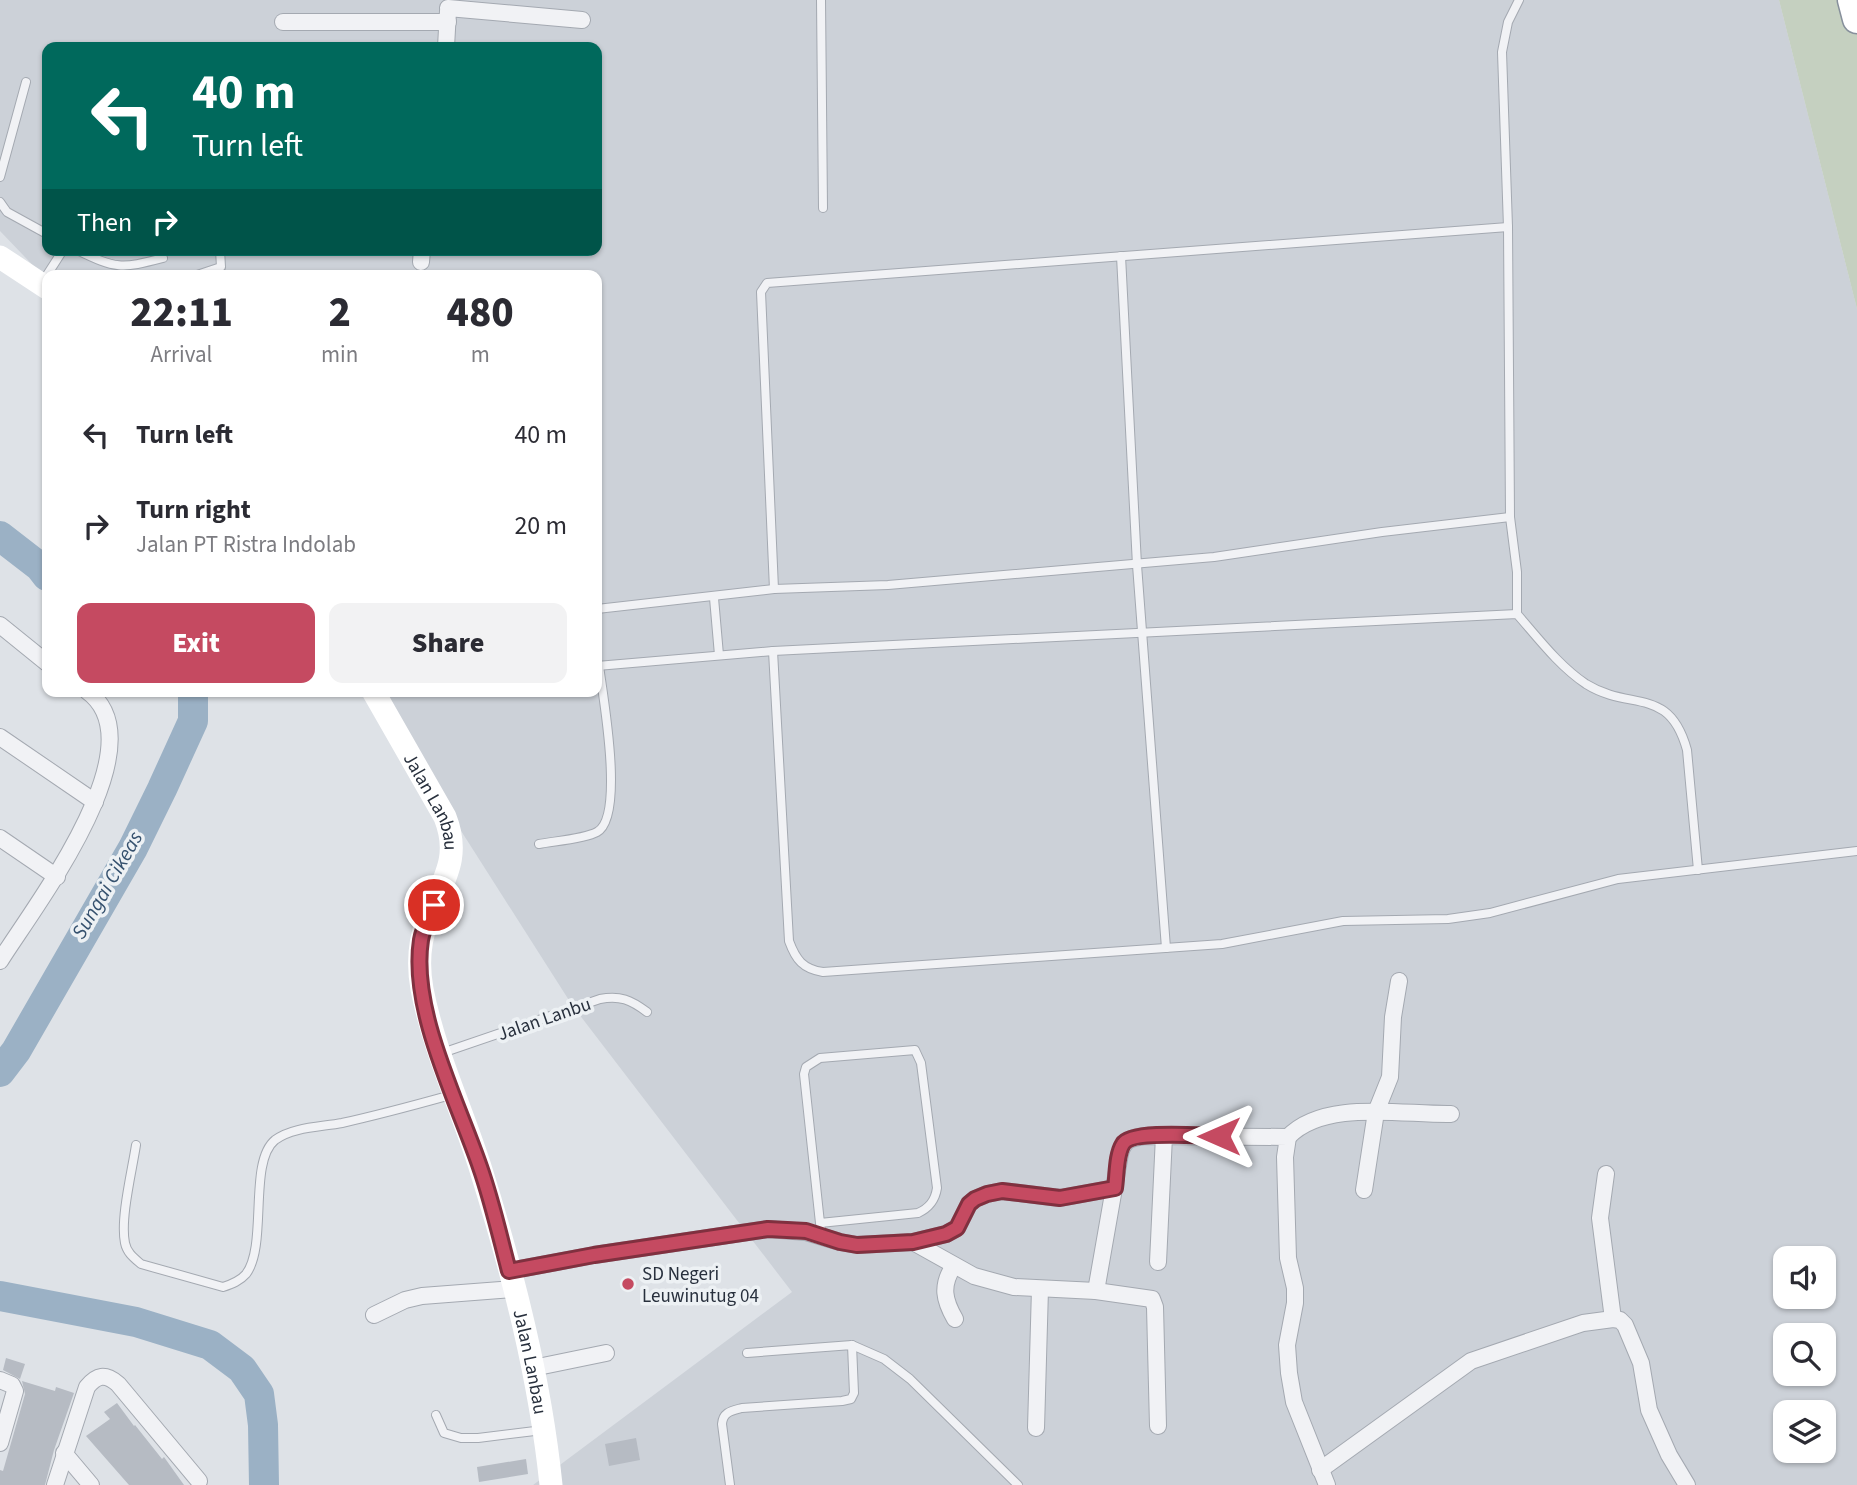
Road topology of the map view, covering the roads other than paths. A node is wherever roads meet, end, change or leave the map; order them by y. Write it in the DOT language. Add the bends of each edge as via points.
graph roads {
  1 [pos="821,0"];
  2 [pos="1518,0"];
  3 [pos="1852,0"];
  4 [pos="448,10"];
  5 [pos="1857,19"];
  6 [pos="582,20"];
  7 [pos="283,22"];
  8 [pos="446,42"];
  9 [pos="26,82"];
  10 [pos="0,177"];
  11 [pos="0,202"];
  12 [pos="823,208"];
  13 [pos="1508,227"];
  14 [pos="42,231"];
  15 [pos="89,256"];
  16 [pos="220,256"];
  17 [pos="1121,256"];
  18 [pos="0,257"];
  19 [pos="163,258"];
  20 [pos="212,270"];
  21 [pos="42,278"];
  22 [pos="1510,517"];
  23 [pos="1137,565"];
  24 [pos="774,589"];
  25 [pos="714,598"];
  26 [pos="602,609"];
  27 [pos="1517,614"];
  28 [pos="0,625"];
  29 [pos="1143,633"];
  30 [pos="773,652"];
  31 [pos="719,655"];
  32 [pos="42,659"];
  33 [pos="602,666"];
  34 [pos="95,697"];
  35 [pos="376,697"];
  36 [pos="602,697"];
  37 [pos="0,737"];
  38 [pos="95,802"];
  39 [pos="0,838"];
  40 [pos="539,844"];
  41 [pos="1857,851"];
  42 [pos="1699,870"];
  43 [pos="57,877"];
  44 [pos="6,938"];
  45 [pos="1166,948"];
  46 [pos="0,961"];
  47 [pos="1399,981"];
  48 [pos="647,1012"];
  49 [pos="439,1054"];
  50 [pos="454,1094"];
  51 [pos="1376,1112"];
  52 [pos="1451,1114"];
  53 [pos="1164,1136"];
  54 [pos="1288,1137"];
  55 [pos="135,1145"];
  56 [pos="1606,1174"];
  57 [pos="1115,1188"];
  58 [pos="1364,1190"];
  59 [pos="821,1229"];
  60 [pos="913,1242"];
  61 [pos="1158,1262"];
  62 [pos="953,1267"];
  63 [pos="511,1280"];
  64 [pos="1040,1289"];
  65 [pos="1096,1291"];
  66 [pos="374,1315"];
  67 [pos="1613,1319"];
  68 [pos="955,1320"];
  69 [pos="852,1345"];
  70 [pos="606,1353"];
  71 [pos="747,1353"];
  72 [pos="533,1368"];
  73 [pos="0,1380"];
  74 [pos="436,1415"];
  75 [pos="1158,1426"];
  76 [pos="1036,1428"];
  77 [pos="544,1429"];
  78 [pos="0,1443"];
  79 [pos="64,1453"];
  80 [pos="1320,1469"];
  81 [pos="199,1481"];
  82 [pos="55,1485"];
  83 [pos="92,1485"];
  84 [pos="551,1485"];
  85 [pos="730,1485"];
  86 [pos="1018,1485"];
  87 [pos="1327,1485"];
  88 [pos="1687,1485"];
  1 -- 12 [label="lane"];
  2 -- 13 [label="lane" via="1508,22 1503,52"];
  3 -- 5 [label="highway"];
  4 -- 6 [label="street"];
  4 -- 7 [label="street"];
  4 -- 8 [label="street"];
  9 -- 10 [label="lane"];
  11 -- 14 [label="lane" via="7,212"];
  13 -- 17 [label="lane"];
  13 -- 22 [label="lane"];
  15 -- 19 [label="lane" via="121,267"];
  16 -- 20 [label="lane" via="221,267"];
  17 -- 23 [label="lane"];
  17 -- 24 [label="lane" via="763,286"];
  18 -- 21 [label="street"];
  22 -- 23 [label="lane"];
  22 -- 27 [label="lane"];
  23 -- 24 [label="lane" via="888,585"];
  23 -- 29 [label="lane"];
  24 -- 25 [label="lane"];
  25 -- 26 [label="lane"];
  25 -- 31 [label="lane"];
  27 -- 29 [label="lane"];
  27 -- 42 [label="lane" via="1584,683 1615,697 1654,705 1675,719 1687,750"];
  28 -- 32 [label="street"];
  29 -- 30 [label="lane"];
  29 -- 45 [label="lane"];
  30 -- 31 [label="lane"];
  30 -- 45 [label="lane" via="789,942 809,970"];
  31 -- 33 [label="lane"];
  34 -- 38 [label="street" via="110,727 106,766"];
  35 -- 49 [label="street, Jalan Lanbau" via="452,834 453,854 427,920 420,953 426,1012"];
  36 -- 40 [label="lane" via="611,768 609,818 596,833"];
  37 -- 38 [label="street"];
  38 -- 43 [label="street"];
  39 -- 43 [label="street"];
  41 -- 42 [label="lane"];
  42 -- 45 [label="lane" via="1595,884 1470,916 1343,921 1223,944"];
  43 -- 44 [label="street"];
  44 -- 46 [label="street"];
  47 -- 51 [label="street" via="1390,1077"];
  48 -- 49 [label="lane, Jalan Lanbu" via="627,999 600,999"];
  49 -- 50 [label="street, Jalan Lanbau"];
  50 -- 55 [label="lane" via="295,1132 273,1142 264,1158 247,1273 223,1287 141,1264 132,1257 124,1230"];
  50 -- 63 [label="street, Jalan Lanbau" via="481,1169"];
  51 -- 52 [label="street"];
  51 -- 54 [label="street" via="1329,1114"];
  51 -- 58 [label="street"];
  53 -- 54 [label="street"];
  53 -- 57 [label="street" via="1133,1138 1123,1144"];
  53 -- 61 [label="street"];
  54 -- 80 [label="street" via="1288,1258 1295,1288 1287,1345 1289,1373 1294,1402"];
  56 -- 67 [label="street" via="1600,1218"];
  57 -- 60 [label="street" via="1060,1198 1002,1191 987,1194 969,1204 957,1228"];
  57 -- 65 [label="street"];
  59 -- 59 [label="lane" via="806,1067 820,1058 915,1050 921,1063 936,1196 918,1213"];
  59 -- 60 [label="street" via="857,1245"];
  59 -- 63 [label="street" via="744,1232"];
  60 -- 62 [label="street"];
  62 -- 64 [label="street" via="1014,1287"];
  62 -- 68 [label="street" via="944,1293"];
  63 -- 66 [label="street" via="405,1300"];
  63 -- 72 [label="street, Jalan Lanbau"];
  64 -- 65 [label="street"];
  64 -- 76 [label="street"];
  65 -- 75 [label="street" via="1149,1297 1155,1303"];
  67 -- 80 [label="street" via="1583,1323 1471,1361"];
  67 -- 88 [label="street" via="1625,1325 1641,1363 1649,1410"];
  69 -- 71 [label="lane"];
  69 -- 85 [label="lane" via="851,1399 727,1412 723,1417"];
  69 -- 86 [label="lane" via="884,1359 910,1379"];
  70 -- 72 [label="street"];
  72 -- 77 [label="street, Jalan Lanbau"];
  73 -- 78 [label="street" via="12,1385 14,1395"];
  74 -- 77 [label="lane" via="444,1433 461,1438"];
  77 -- 84 [label="street, Jalan Lanbau"];
  79 -- 81 [label="street" via="87,1387 95,1378 105,1376 118,1384"];
  79 -- 82 [label="street"];
  79 -- 83 [label="street"];
  80 -- 87 [label="street"];
}
